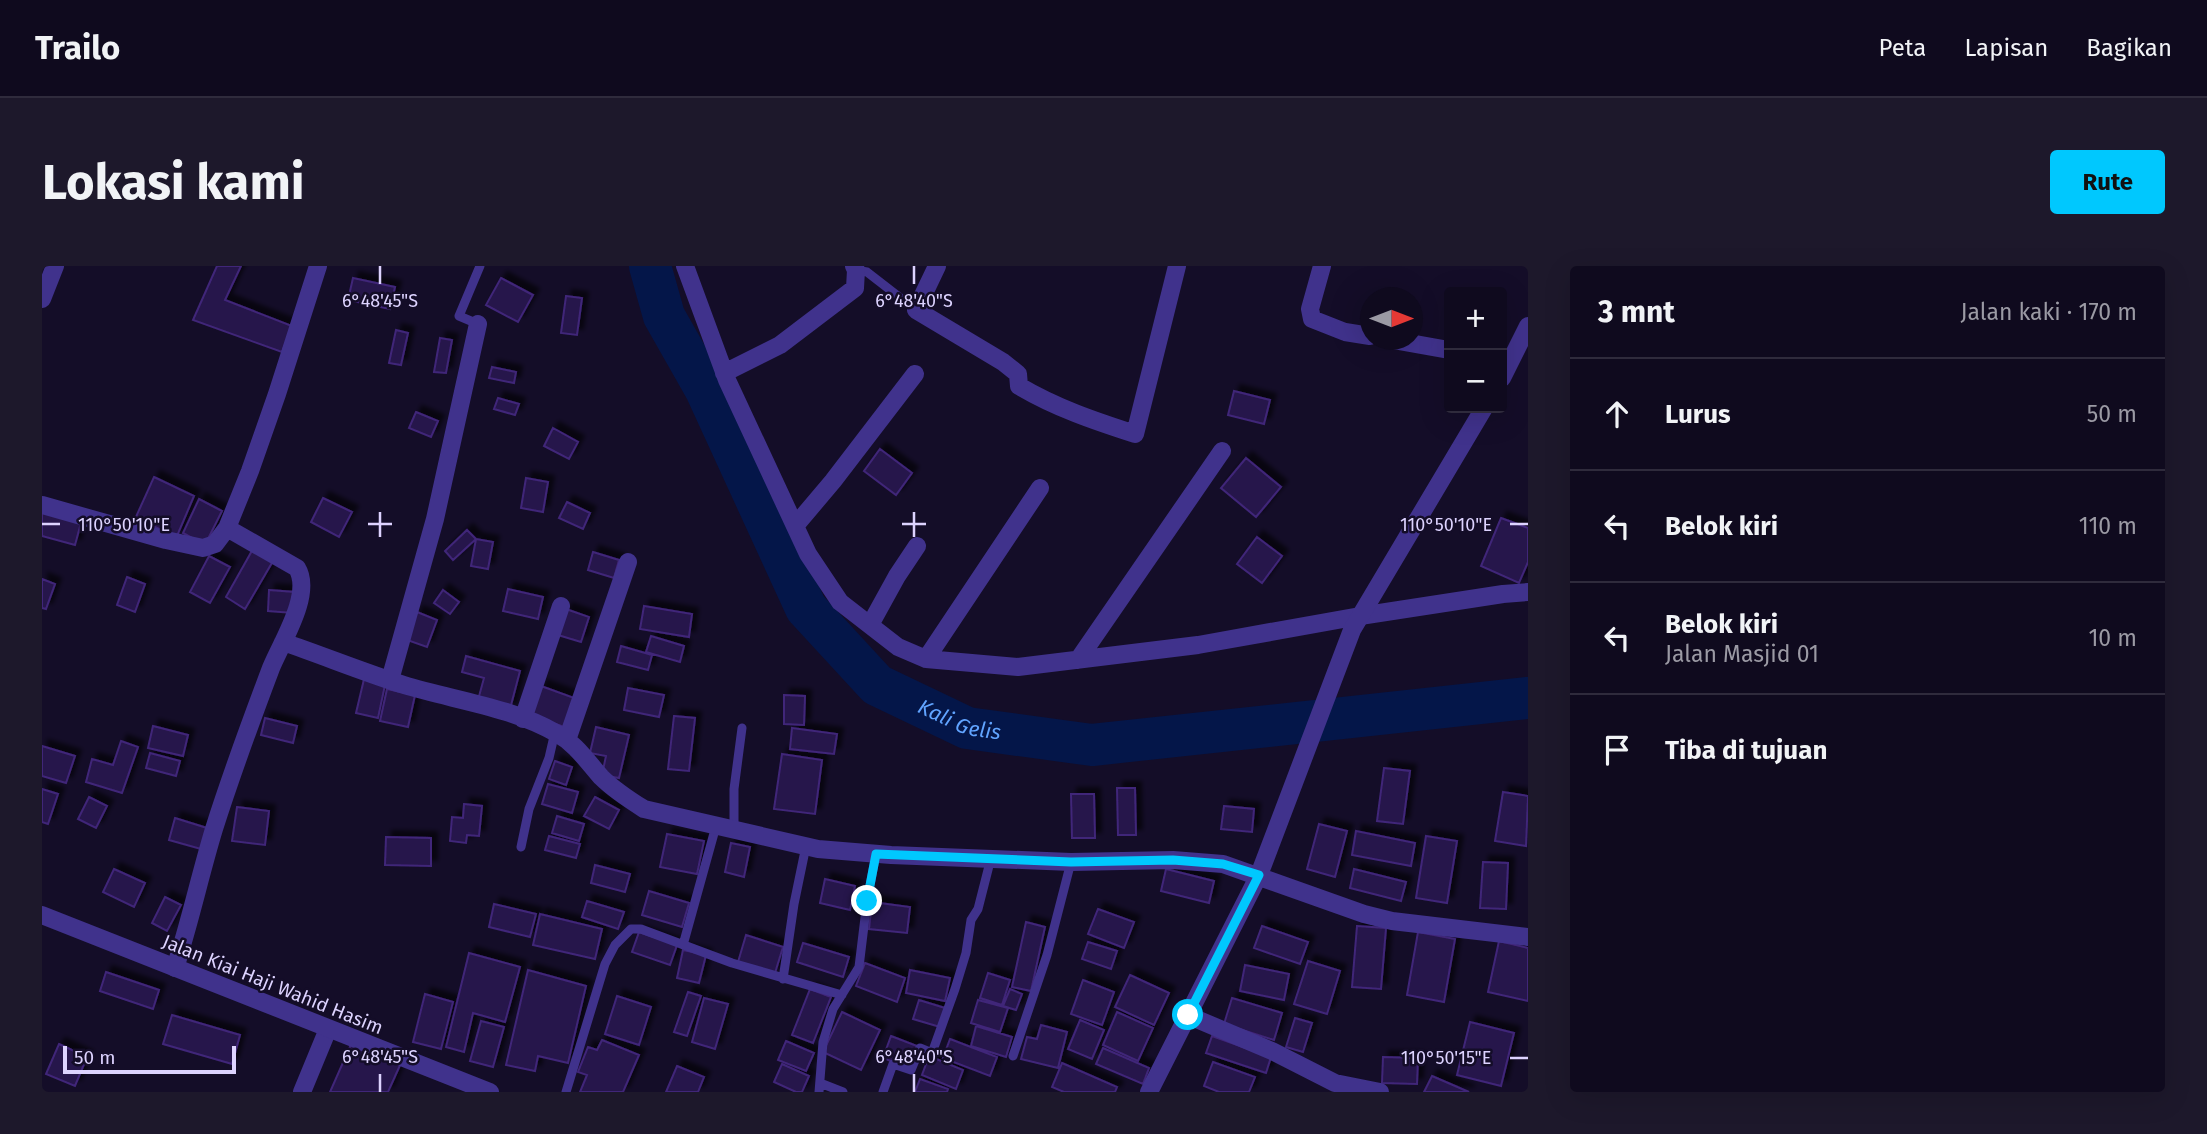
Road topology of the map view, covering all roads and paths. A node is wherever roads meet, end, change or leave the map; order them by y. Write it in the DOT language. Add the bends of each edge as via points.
graph roads {
  1 [pos="55,266"];
  2 [pos="318,266"];
  3 [pos="480,266"];
  4 [pos="685,266"];
  5 [pos="937,266"];
  6 [pos="1177,266"];
  7 [pos="1322,266"];
  8 [pos="855,268"];
  9 [pos="42,299"];
  10 [pos="916,310"];
  11 [pos="478,324"];
  12 [pos="1528,326"];
  13 [pos="1360,334"];
  14 [pos="1423,345"];
  15 [pos="1444,349"];
  16 [pos="1507,367"];
  17 [pos="724,373"];
  18 [pos="915,374"];
  19 [pos="1481,413"];
  20 [pos="1222,451"];
  21 [pos="1040,488"];
  22 [pos="42,505"];
  23 [pos="795,526"];
  24 [pos="227,528"];
  25 [pos="917,546"];
  26 [pos="628,562"];
  27 [pos="1528,592"];
  28 [pos="561,606"];
  29 [pos="1356,623"];
  30 [pos="870,625"];
  31 [pos="284,642"];
  32 [pos="926,659"];
  33 [pos="1078,660"];
  34 [pos="390,680"];
  35 [pos="523,719"];
  36 [pos="742,728"];
  37 [pos="561,736"];
  38 [pos="716,826"];
  39 [pos="734,830"];
  40 [pos="806,846"];
  41 [pos="521,847"];
  42 [pos="876,854"];
  43 [pos="991,858"];
  44 [pos="1071,862"];
  45 [pos="1259,875"];
  46 [pos="42,915"];
  47 [pos="1528,937"];
  48 [pos="683,945"];
  49 [pos="175,968"];
  50 [pos="783,979"];
  51 [pos="842,995"];
  52 [pos="1188,1015"];
  53 [pos="328,1029"];
  54 [pos="1013,1056"];
  55 [pos="819,1087"];
  56 [pos="302,1092"];
  57 [pos="490,1092"];
  58 [pos="566,1092"];
  59 [pos="843,1092"];
  60 [pos="883,1092"];
  61 [pos="1149,1092"];
  62 [pos="1380,1092"];
  1 -- 9 [label="street"];
  2 -- 24 [label="street"];
  3 -- 11 [label="lane" via="459,316"];
  4 -- 17 [label="street"];
  5 -- 10 [label="street"];
  6 -- 10 [label="street" via="1135,434 1069,411 1019,386 1018,374 1003,362"];
  7 -- 13 [label="street" via="1310,309 1312,319"];
  8 -- 10 [label="lane" via="867,272"];
  8 -- 17 [label="street" via="855,288 780,345"];
  11 -- 34 [label="street" via="435,519"];
  12 -- 16 [label="street"];
  14 -- 15 [label="street"];
  17 -- 23 [label="street"];
  18 -- 23 [label="street"];
  19 -- 29 [label="street"];
  20 -- 33 [label="street"];
  21 -- 32 [label="street"];
  22 -- 24 [label="street" via="203,548 215,544"];
  23 -- 30 [label="street" via="840,602"];
  24 -- 31 [label="street" via="301,574 302,586"];
  25 -- 30 [label="street"];
  26 -- 37 [label="street"];
  27 -- 29 [label="street"];
  28 -- 35 [label="street"];
  29 -- 33 [label="street"];
  29 -- 45 [label="street"];
  30 -- 32 [label="street" via="898,647"];
  31 -- 34 [label="street"];
  31 -- 49 [label="street" via="214,830"];
  32 -- 33 [label="street" via="1018,667"];
  34 -- 35 [label="street"];
  35 -- 37 [label="street"];
  36 -- 39 [label="lane"];
  37 -- 38 [label="street" via="621,795 644,809"];
  37 -- 41 [label="lane" via="529,809"];
  38 -- 39 [label="street"];
  38 -- 48 [label="lane"];
  39 -- 40 [label="street"];
  40 -- 42 [label="street"];
  40 -- 50 [label="lane"];
  42 -- 43 [label="street"];
  42 -- 51 [label="lane" via="859,967"];
  43 -- 44 [label="street"];
  43 -- 60 [label="lane" via="971,920 966,953 932,1053 920,1048 911,1070 893,1064"];
  44 -- 45 [label="street" via="1173,860 1223,864"];
  44 -- 54 [label="lane" via="1047,955"];
  45 -- 47 [label="street" via="1392,921"];
  45 -- 52 [label="street"];
  46 -- 49 [label="street, Jalan Kiai Haji Wahid Hasim"];
  48 -- 50 [label="lane"];
  48 -- 58 [label="lane" via="641,929 622,936 605,964"];
  49 -- 53 [label="street, Jalan Kiai Haji Wahid Hasim"];
  50 -- 51 [label="lane"];
  51 -- 55 [label="lane" via="823,1042"];
  52 -- 61 [label="street"];
  52 -- 62 [label="street" via="1335,1083"];
  53 -- 56 [label="street"];
  53 -- 57 [label="street, Jalan Kiai Haji Wahid Hasim"];
  55 -- 59 [label="lane"];
}
